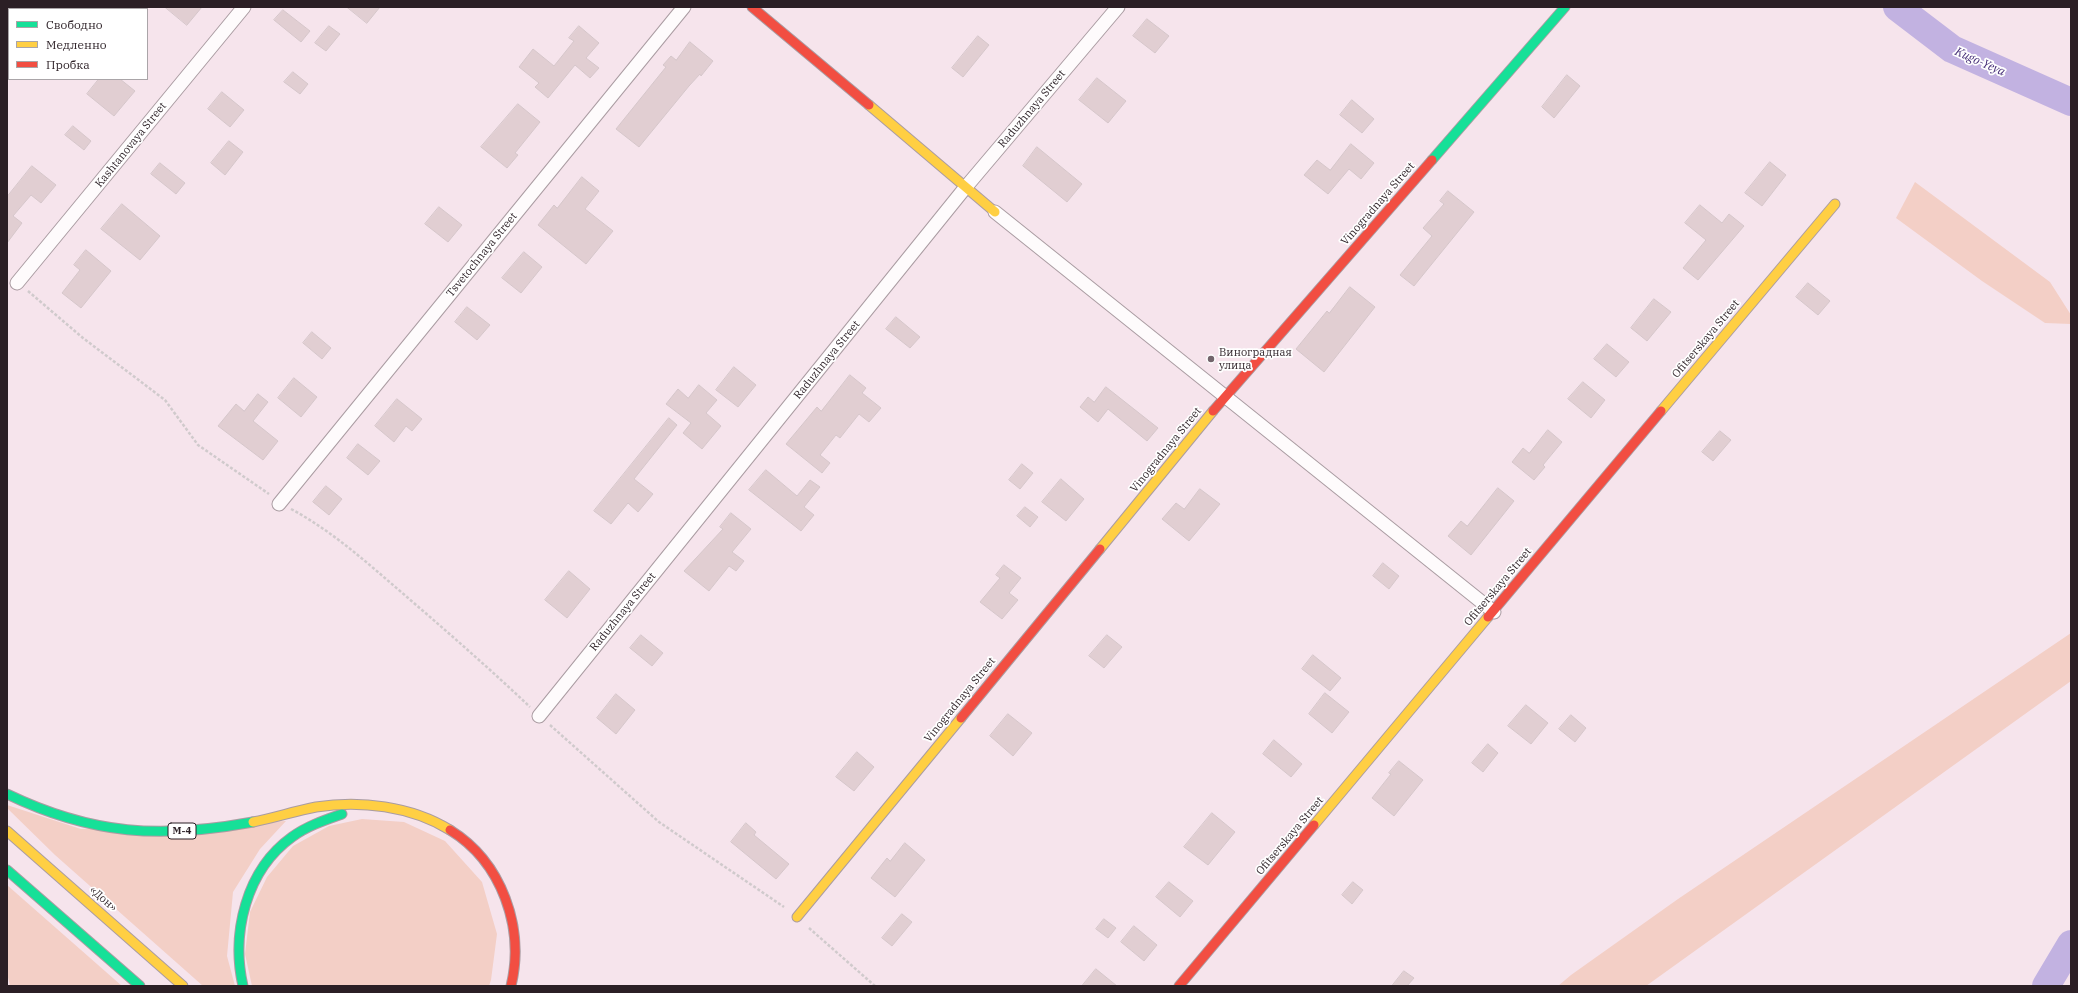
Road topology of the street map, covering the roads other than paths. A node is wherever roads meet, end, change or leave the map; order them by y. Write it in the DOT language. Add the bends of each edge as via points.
graph roads {
  1 [pos="244,7"];
  2 [pos="684,7"];
  3 [pos="752,7"];
  4 [pos="1118,7"];
  5 [pos="1565,7"];
  6 [pos="965,188"];
  7 [pos="1835,204"];
  8 [pos="995,212"];
  9 [pos="17,282"];
  10 [pos="1225,397"];
  11 [pos="279,504"];
  12 [pos="1494,612"];
  13 [pos="539,716"];
  14 [pos="7,794"];
  15 [pos="362,806"];
  16 [pos="7,831"];
  17 [pos="7,870"];
  18 [pos="797,916"];
  19 [pos="140,986"];
  20 [pos="183,986"];
  21 [pos="243,986"];
  22 [pos="511,986"];
  23 [pos="1179,986"];
  1 -- 9 [label="street, Kashtanovaya Street"];
  2 -- 11 [label="street, Tsvetochnaya Street"];
  3 -- 6 [label="main road"];
  4 -- 6 [label="street, Raduzhnaya Street"];
  5 -- 10 [label="main road, Vinogradnaya Street"];
  6 -- 8 [label="main road"];
  6 -- 13 [label="street, Raduzhnaya Street"];
  7 -- 12 [label="main road, Ofitserskaya Street"];
  8 -- 10 [label="street"];
  10 -- 12 [label="street"];
  10 -- 18 [label="main road, Vinogradnaya Street"];
  12 -- 23 [label="main road, Ofitserskaya Street"];
  14 -- 15 [label="main road, М-4" via="30,806 71,820 110,828 160,832 208,829 327,806"];
  15 -- 21 [label="main road, М-4" via="310,826 291,837 271,856 255,881 245,904 238,933 238,959"];
  15 -- 22 [label="main road, М-4" via="402,809 427,817 469,844 485,862 499,882 509,906 515,932 516,954"];
  16 -- 20 [label="main road, «Дон»"];
  17 -- 19 [label="main road"];
}
